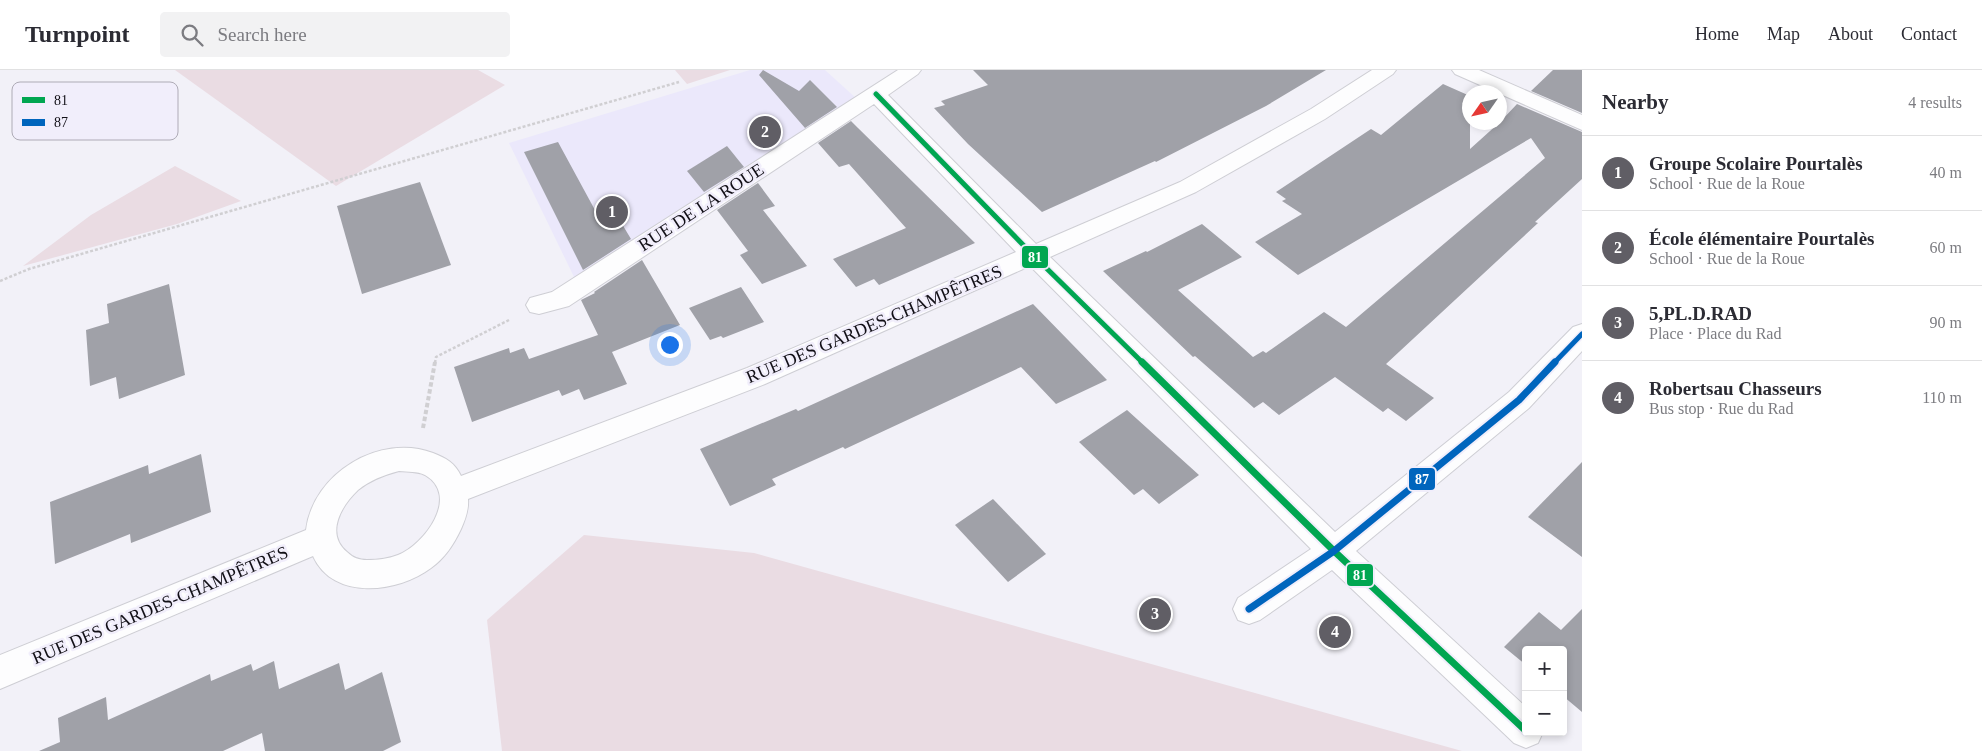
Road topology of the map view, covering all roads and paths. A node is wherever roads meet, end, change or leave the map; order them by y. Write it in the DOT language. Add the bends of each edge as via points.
graph roads {
  1 [pos="911,70"];
  2 [pos="1386,70"];
  3 [pos="1464,70"];
  4 [pos="679,82"];
  5 [pos="876,94"];
  6 [pos="1582,123"];
  7 [pos="1033,255"];
  8 [pos="0,281"];
  9 [pos="539,306"];
  10 [pos="1582,334"];
  11 [pos="418,460"];
  12 [pos="454,492"];
  13 [pos="320,538"];
  14 [pos="1334,552"];
  15 [pos="1249,609"];
  16 [pos="0,672"];
  17 [pos="1522,727"];
  1 -- 5 [label="street, RUE DE LA ROUE"];
  2 -- 7 [label="street, RUE DES GARDES-CHAMPÊTRES" via="1318,114 1188,187"];
  3 -- 6 [label="street"];
  4 -- 8 [label="path" via="29,269"];
  5 -- 7 [label="street"];
  5 -- 9 [label="street, RUE DE LA ROUE" via="560,298"];
  7 -- 12 [label="street, RUE DES GARDES-CHAMPÊTRES" via="756,376"];
  7 -- 14 [label="street"];
  9 -- 11 [label="path" via="436,357"];
  10 -- 14 [label="street" via="1519,400"];
  11 -- 12 [label="street" via="434,466 446,477"];
  11 -- 13 [label="street" via="399,459 359,473 330,502 322,521"];
  12 -- 13 [label="street" via="449,527 437,544 420,559 399,569 378,574 356,573 339,566 327,554"];
  13 -- 16 [label="street, RUE DES GARDES-CHAMPÊTRES"];
  14 -- 15 [label="street"];
  14 -- 17 [label="street"];
}
